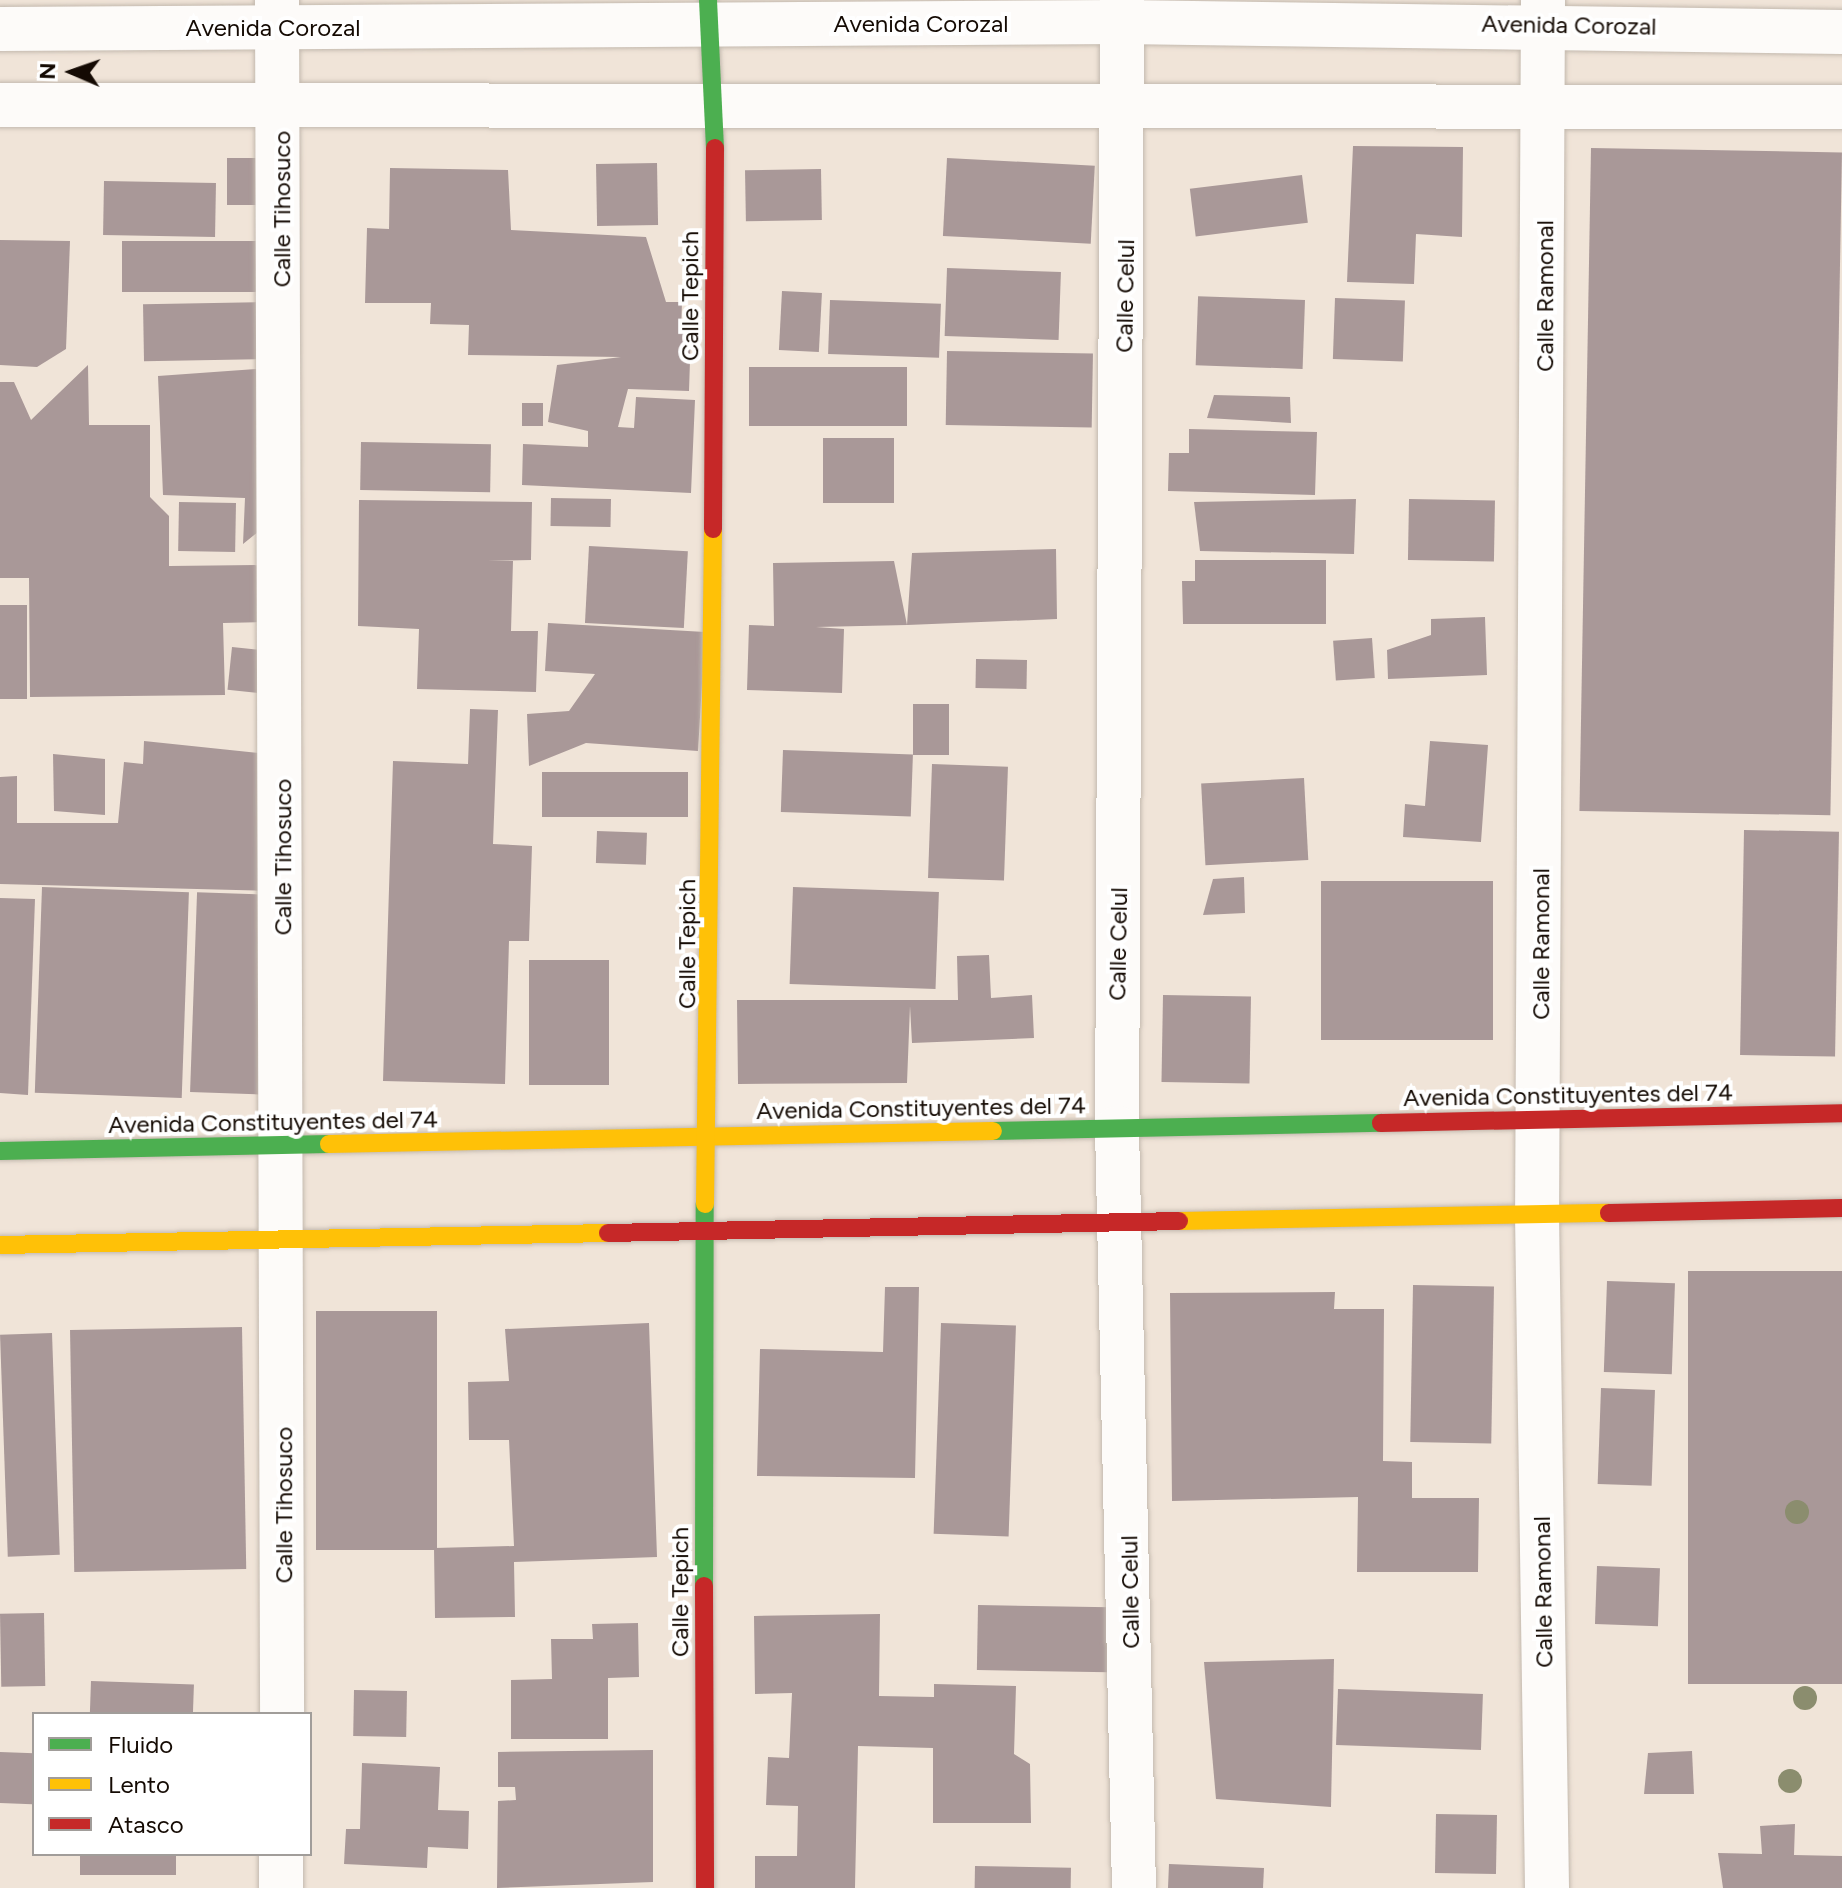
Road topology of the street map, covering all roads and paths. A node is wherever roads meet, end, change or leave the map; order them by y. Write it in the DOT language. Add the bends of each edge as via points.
graph roads {
  1 [pos="1122,11"];
  2 [pos="708,12"];
  3 [pos="1543,12"];
  4 [pos="277,14"];
  5 [pos="0,29"];
  6 [pos="1842,32"];
  7 [pos="715,103"];
  8 [pos="1126,104"];
  9 [pos="1546,104"];
  10 [pos="0,105"];
  11 [pos="282,105"];
  12 [pos="1842,107"];
  13 [pos="1842,1113"];
  14 [pos="1540,1119"];
  15 [pos="1117,1128"];
  16 [pos="710,1136"];
  17 [pos="284,1145"];
  18 [pos="0,1151"];
  19 [pos="1842,1208"];
  20 [pos="1537,1214"];
  21 [pos="1124,1222"];
  22 [pos="703,1231"];
  23 [pos="286,1240"];
  24 [pos="0,1245"];
  25 [pos="282,1712"];
  26 [pos="281,1856"];
  27 [pos="281,1888"];
  28 [pos="705,1888"];
  29 [pos="1134,1888"];
  30 [pos="1547,1888"];
  1 -- 2 [label="street, Avenida Corozal"];
  1 -- 3 [label="street, Avenida Corozal"];
  1 -- 8 [label="street, Calle Celul"];
  2 -- 4 [label="street, Avenida Corozal"];
  2 -- 7 [label="main road, Calle Tepich"];
  3 -- 6 [label="street, Avenida Corozal"];
  3 -- 9 [label="street, Calle Ramonal"];
  4 -- 5 [label="street, Avenida Corozal"];
  4 -- 11 [label="street, Calle Tihosuco"];
  7 -- 8 [label="street"];
  7 -- 11 [label="street"];
  7 -- 16 [label="main road, Calle Tepich"];
  8 -- 9 [label="street"];
  8 -- 15 [label="street, Calle Celul"];
  9 -- 12 [label="street"];
  9 -- 14 [label="street, Calle Ramonal"];
  10 -- 11 [label="street"];
  11 -- 17 [label="street, Calle Tihosuco"];
  13 -- 14 [label="main road, Avenida Constituyentes del 74"];
  14 -- 15 [label="main road, Avenida Constituyentes del 74"];
  14 -- 20 [label="street, Calle Ramonal"];
  15 -- 16 [label="main road, Avenida Constituyentes del 74"];
  15 -- 21 [label="street, Calle Celul"];
  16 -- 17 [label="main road, Avenida Constituyentes del 74"];
  16 -- 22 [label="main road, Calle Tepich"];
  17 -- 18 [label="main road, Avenida Constituyentes del 74"];
  17 -- 23 [label="street, Calle Tihosuco"];
  19 -- 20 [label="main road"];
  20 -- 21 [label="main road"];
  20 -- 30 [label="street, Calle Ramonal"];
  21 -- 22 [label="main road"];
  21 -- 29 [label="street, Calle Celul"];
  22 -- 23 [label="main road"];
  22 -- 28 [label="main road, Calle Tepich"];
  23 -- 24 [label="main road"];
  23 -- 25 [label="street, Calle Tihosuco"];
  26 -- 27 [label="street"];
}
